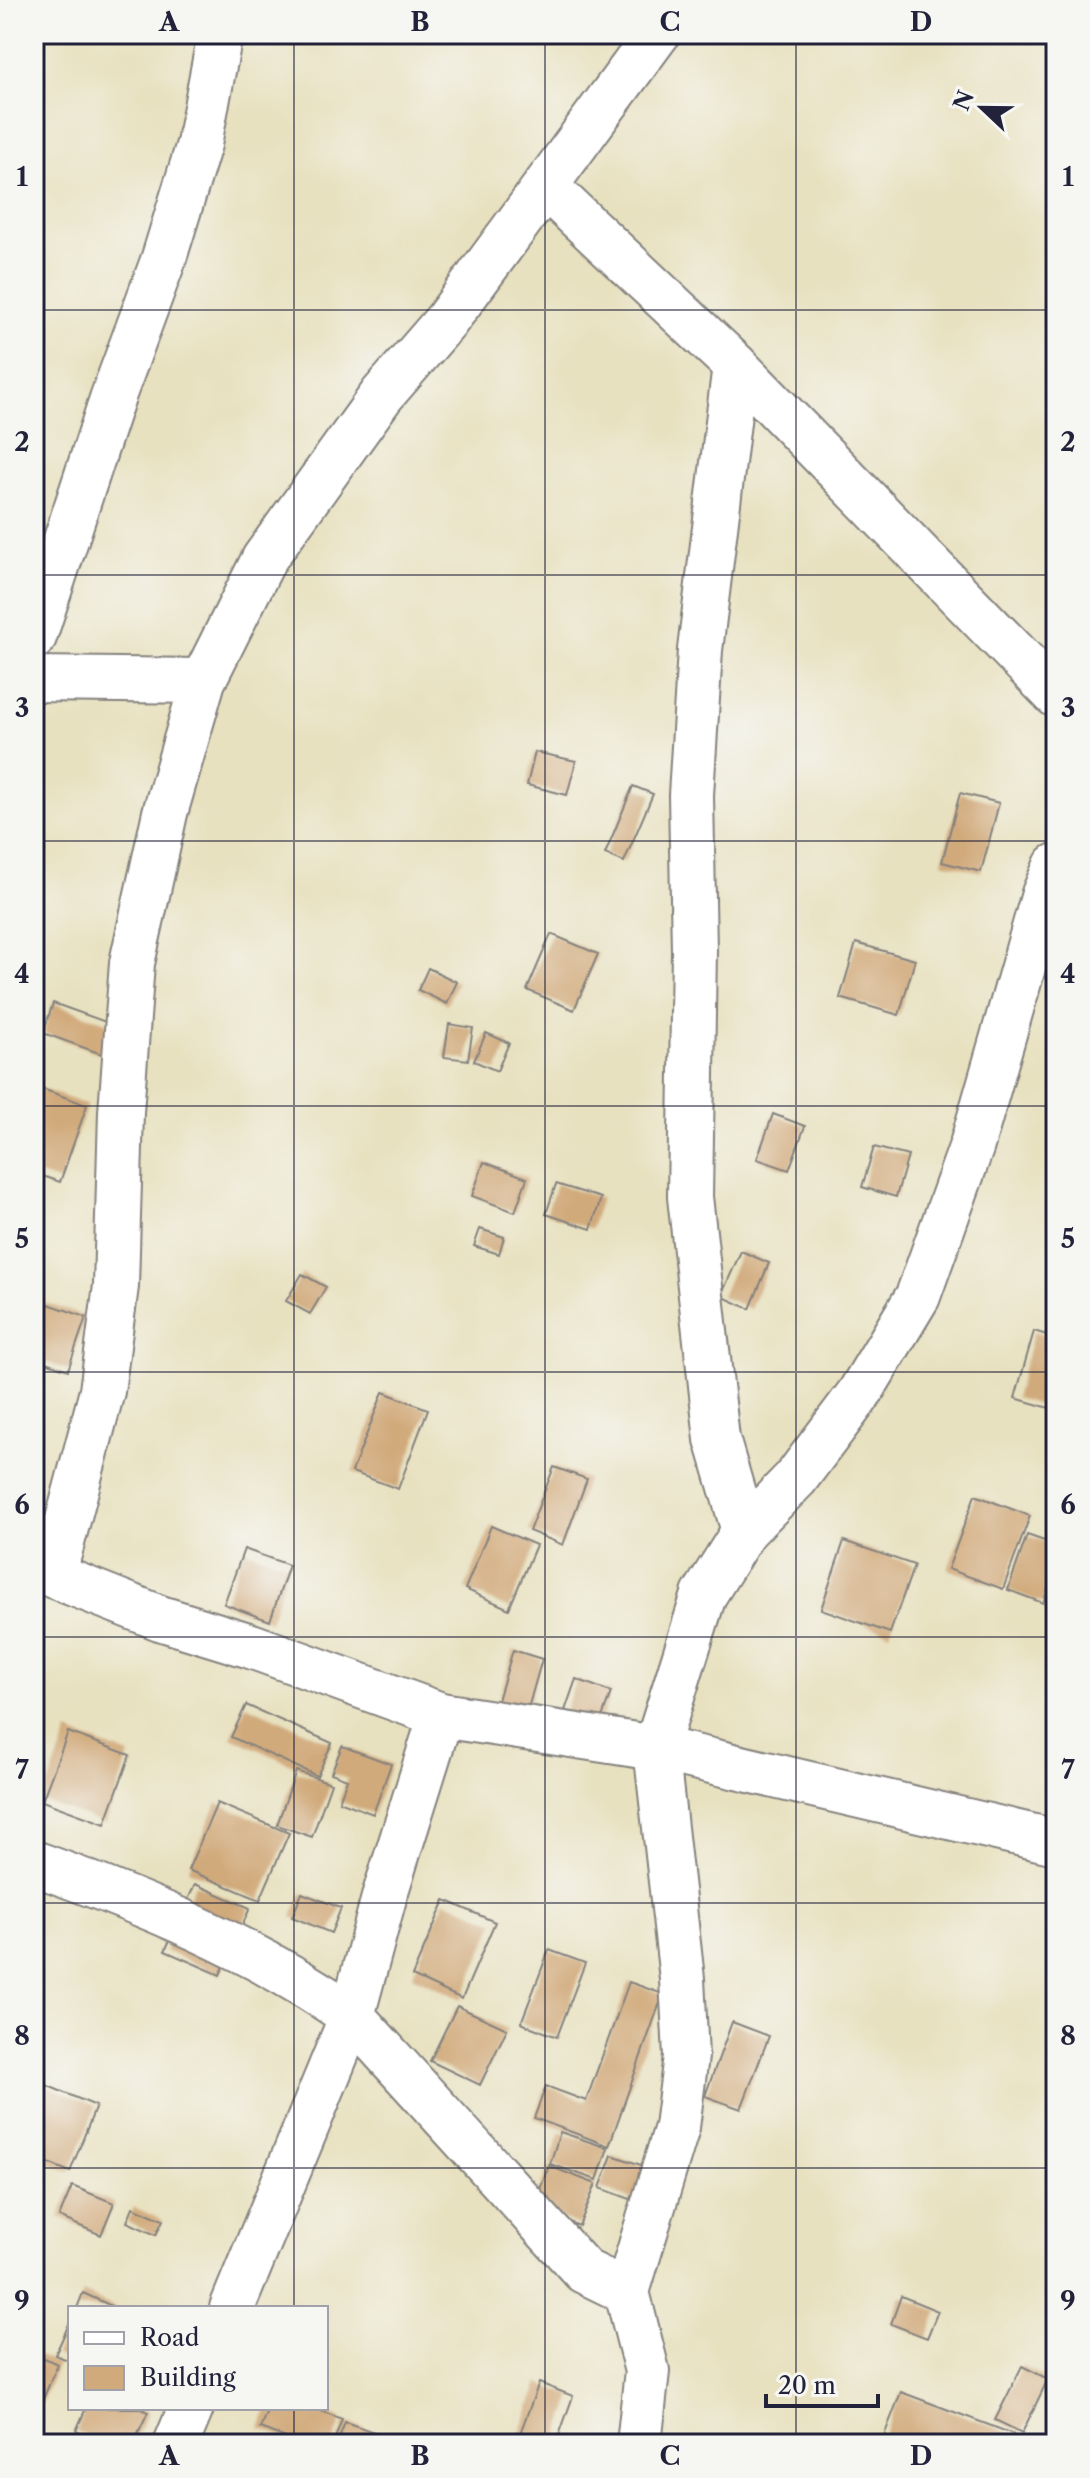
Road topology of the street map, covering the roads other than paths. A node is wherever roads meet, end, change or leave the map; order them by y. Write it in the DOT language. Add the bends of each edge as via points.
graph roads {
  1 [pos="220,34"];
  2 [pos="657,34"];
  3 [pos="545,186"];
  4 [pos="735,365"];
  5 [pos="34,637"];
  6 [pos="34,679"];
  7 [pos="203,681"];
  8 [pos="1056,695"];
  9 [pos="1056,866"];
  10 [pos="744,1531"];
  11 [pos="44,1571"];
  12 [pos="441,1715"];
  13 [pos="656,1748"];
  14 [pos="1056,1842"];
  15 [pos="34,1863"];
  16 [pos="352,2016"];
  17 [pos="627,2292"];
  18 [pos="233,2306"];
  19 [pos="190,2410"];
  20 [pos="176,2444"];
  21 [pos="639,2444"];
  1 -- 5 [label="street" via="199,144 163,261"];
  2 -- 3 [label="street"];
  3 -- 4 [label="street"];
  3 -- 7 [label="street" via="446,321 382,395 264,559"];
  4 -- 8 [label="street"];
  4 -- 10 [label="street" via="700,650 691,795 690,1197 717,1439"];
  6 -- 7 [label="street"];
  7 -- 11 [label="street" via="165,813 132,963 116,1286 102,1391"];
  9 -- 10 [label="street" via="972,1145 918,1296 859,1394 796,1478"];
  10 -- 13 [label="street" via="704,1595"];
  11 -- 12 [label="street" via="160,1618"];
  12 -- 13 [label="street"];
  12 -- 16 [label="street"];
  13 -- 14 [label="street"];
  13 -- 17 [label="street" via="686,2056 677,2127"];
  15 -- 16 [label="street" via="230,1944 307,1984"];
  16 -- 17 [label="street" via="584,2271"];
  16 -- 18 [label="street"];
  17 -- 21 [label="street" via="647,2371"];
  19 -- 20 [label="street"];
}
